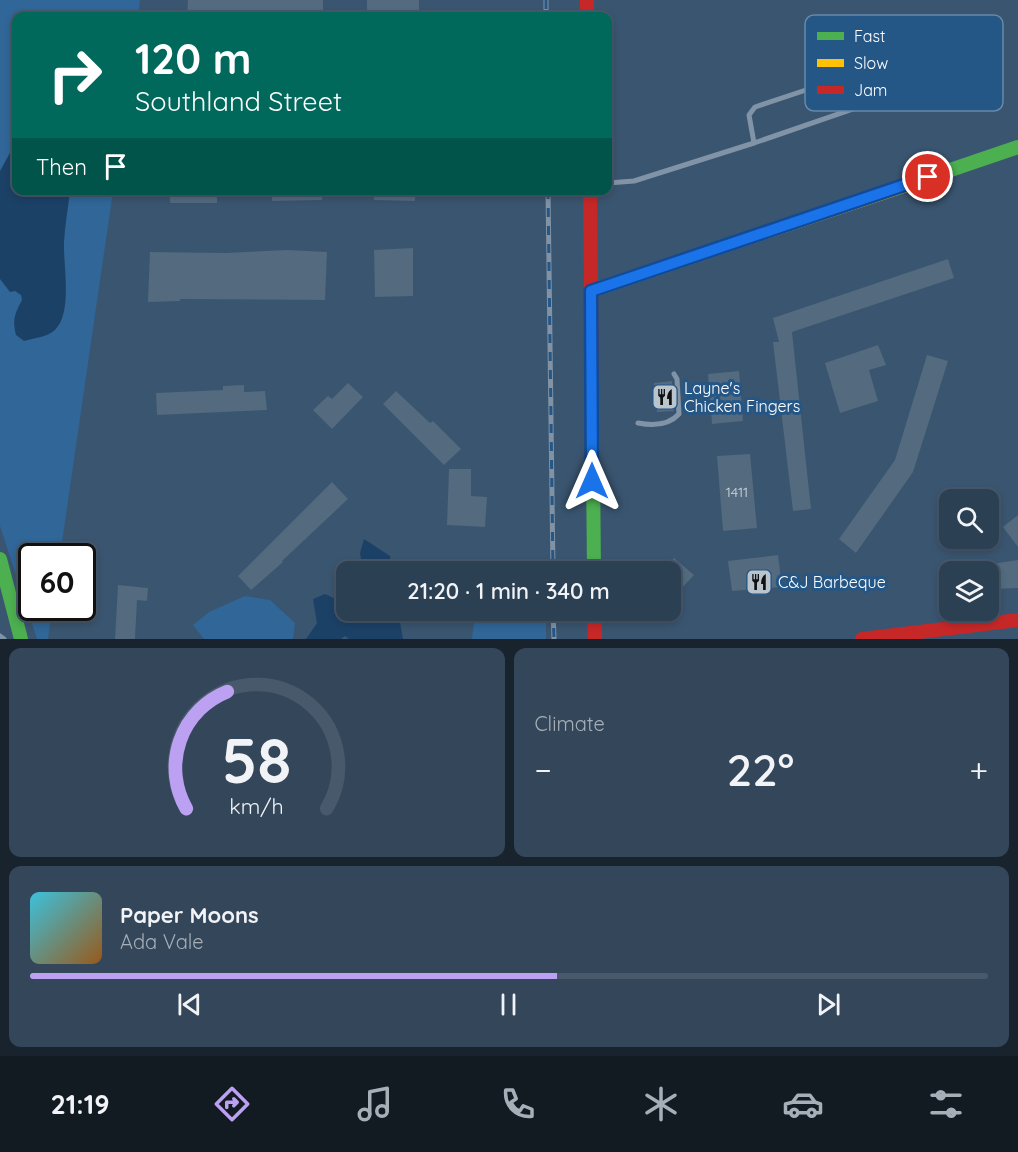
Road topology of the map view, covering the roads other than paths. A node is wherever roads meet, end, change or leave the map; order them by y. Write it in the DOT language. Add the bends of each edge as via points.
graph roads {
  1 [pos="805,90"];
  2 [pos="847,111"];
  3 [pos="754,143"];
  4 [pos="1018,147"];
  5 [pos="612,183"];
  6 [pos="590,195"];
  7 [pos="591,291"];
  8 [pos="674,374"];
  9 [pos="638,423"];
  10 [pos="0,559"];
  11 [pos="594,561"];
  12 [pos="1018,620"];
  13 [pos="594,621"];
  14 [pos="0,636"];
  15 [pos="4,639"];
  16 [pos="20,639"];
  17 [pos="595,639"];
  18 [pos="862,639"];
  1 -- 3 [label="lane" via="755,107 749,115"];
  2 -- 3 [label="lane"];
  3 -- 5 [label="lane" via="634,181"];
  4 -- 7 [label="main road"];
  6 -- 7 [label="main road"];
  7 -- 11 [label="main road"];
  8 -- 9 [label="lane" via="679,414 672,422 649,426"];
  10 -- 16 [label="main road"];
  12 -- 18 [label="main road"];
  13 -- 17 [label="main road"];
  14 -- 15 [label="lane"];
}
